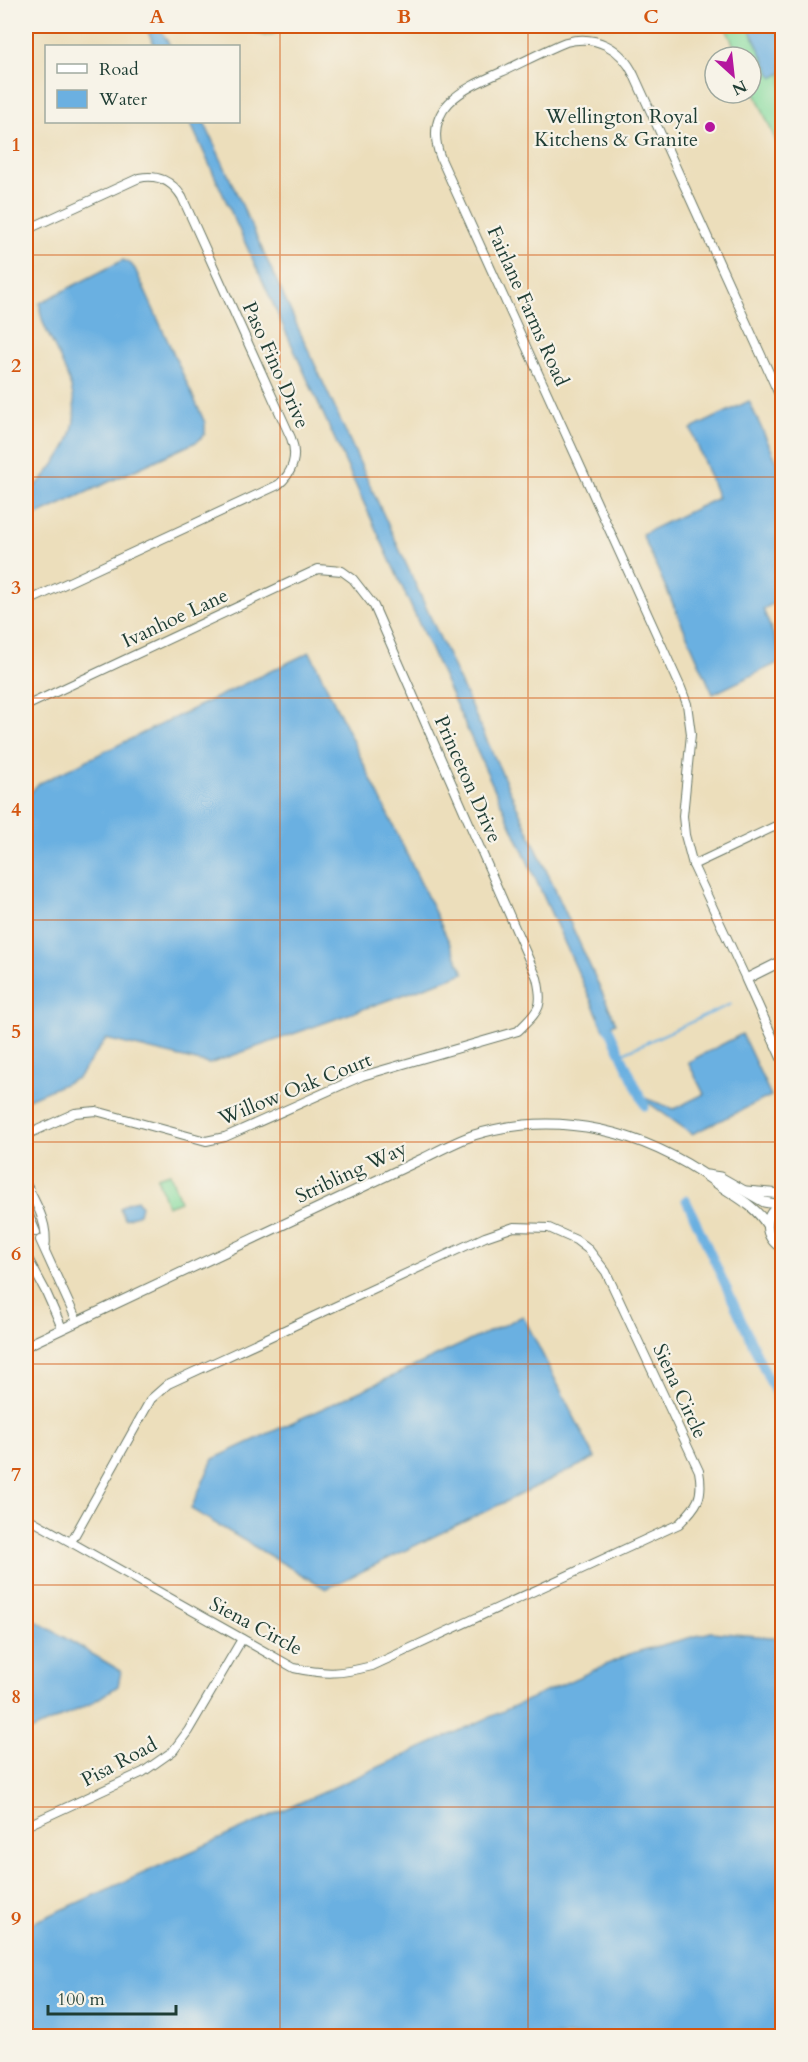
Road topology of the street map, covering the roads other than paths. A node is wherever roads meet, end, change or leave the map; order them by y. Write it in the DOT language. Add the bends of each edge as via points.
graph roads {
  1 [pos="28,26"];
  2 [pos="26,41"];
  3 [pos="26,230"];
  4 [pos="783,401"];
  5 [pos="342,571"];
  6 [pos="26,602"];
  7 [pos="26,706"];
  8 [pos="783,823"];
  9 [pos="693,865"];
  10 [pos="783,961"];
  11 [pos="746,978"];
  12 [pos="537,1012"];
  13 [pos="783,1059"];
  14 [pos="26,1135"];
  15 [pos="705,1174"];
  16 [pos="26,1184"];
  17 [pos="743,1190"];
  18 [pos="783,1194"];
  19 [pos="782,1205"];
  20 [pos="26,1209"];
  21 [pos="42,1217"];
  22 [pos="28,1222"];
  23 [pos="767,1225"];
  24 [pos="36,1232"];
  25 [pos="40,1240"];
  26 [pos="783,1248"];
  27 [pos="45,1250"];
  28 [pos="26,1255"];
  29 [pos="77,1321"];
  30 [pos="62,1328"];
  31 [pos="26,1346"];
  32 [pos="26,1517"];
  33 [pos="71,1542"];
  34 [pos="242,1639"];
  35 [pos="26,1826"];
  1 -- 2 [label="street"];
  3 -- 6 [label="street, Paso Fino Drive" via="138,178 151,177 169,183 182,197 294,451 291,470 278,485"];
  4 -- 9 [label="street, Fairlane Farms Road" via="634,75 616,50 592,40 566,42 466,88 450,100 438,123 439,153 687,705 690,745 683,816"];
  5 -- 7 [label="street, Ivanhoe Lane" via="318,569"];
  5 -- 12 [label="street, Princeton Drive" via="374,606 537,978 541,996"];
  8 -- 9 [label="street"];
  9 -- 11 [label="street, Fairlane Farms Road"];
  10 -- 11 [label="street"];
  11 -- 13 [label="street, Fairlane Farms Road"];
  12 -- 14 [label="street, Willow Oak Court" via="518,1031 362,1076 225,1137 206,1141 96,1111 75,1113"];
  15 -- 17 [label="street, Stribling Way" via="720,1177"];
  15 -- 23 [label="street, Stribling Way" via="749,1203"];
  15 -- 29 [label="street, Stribling Way" via="633,1138 600,1128 568,1123 502,1128 443,1149"];
  16 -- 21 [label="street"];
  17 -- 18 [label="street"];
  17 -- 19 [label="street, Stribling Way" via="764,1202"];
  19 -- 23 [label="street" via="770,1214"];
  20 -- 22 [label="street"];
  21 -- 22 [label="street"];
  21 -- 27 [label="street" via="47,1237"];
  22 -- 24 [label="street"];
  23 -- 26 [label="street, Stribling Way" via="769,1236"];
  25 -- 27 [label="street"];
  27 -- 29 [label="street"];
  28 -- 30 [label="street"];
  29 -- 30 [label="street, Stribling Way"];
  30 -- 31 [label="street, Stribling Way"];
  32 -- 33 [label="street, Siena Circle"];
  33 -- 34 [label="street, Siena Circle"];
  33 -- 34 [label="street, Siena Circle" via="151,1399 168,1384 514,1227 549,1228 589,1250 606,1272 699,1471 702,1487 695,1508 679,1524 372,1666 321,1674 294,1668"];
  34 -- 35 [label="street, Pisa Road" via="173,1751 143,1772"];
}
